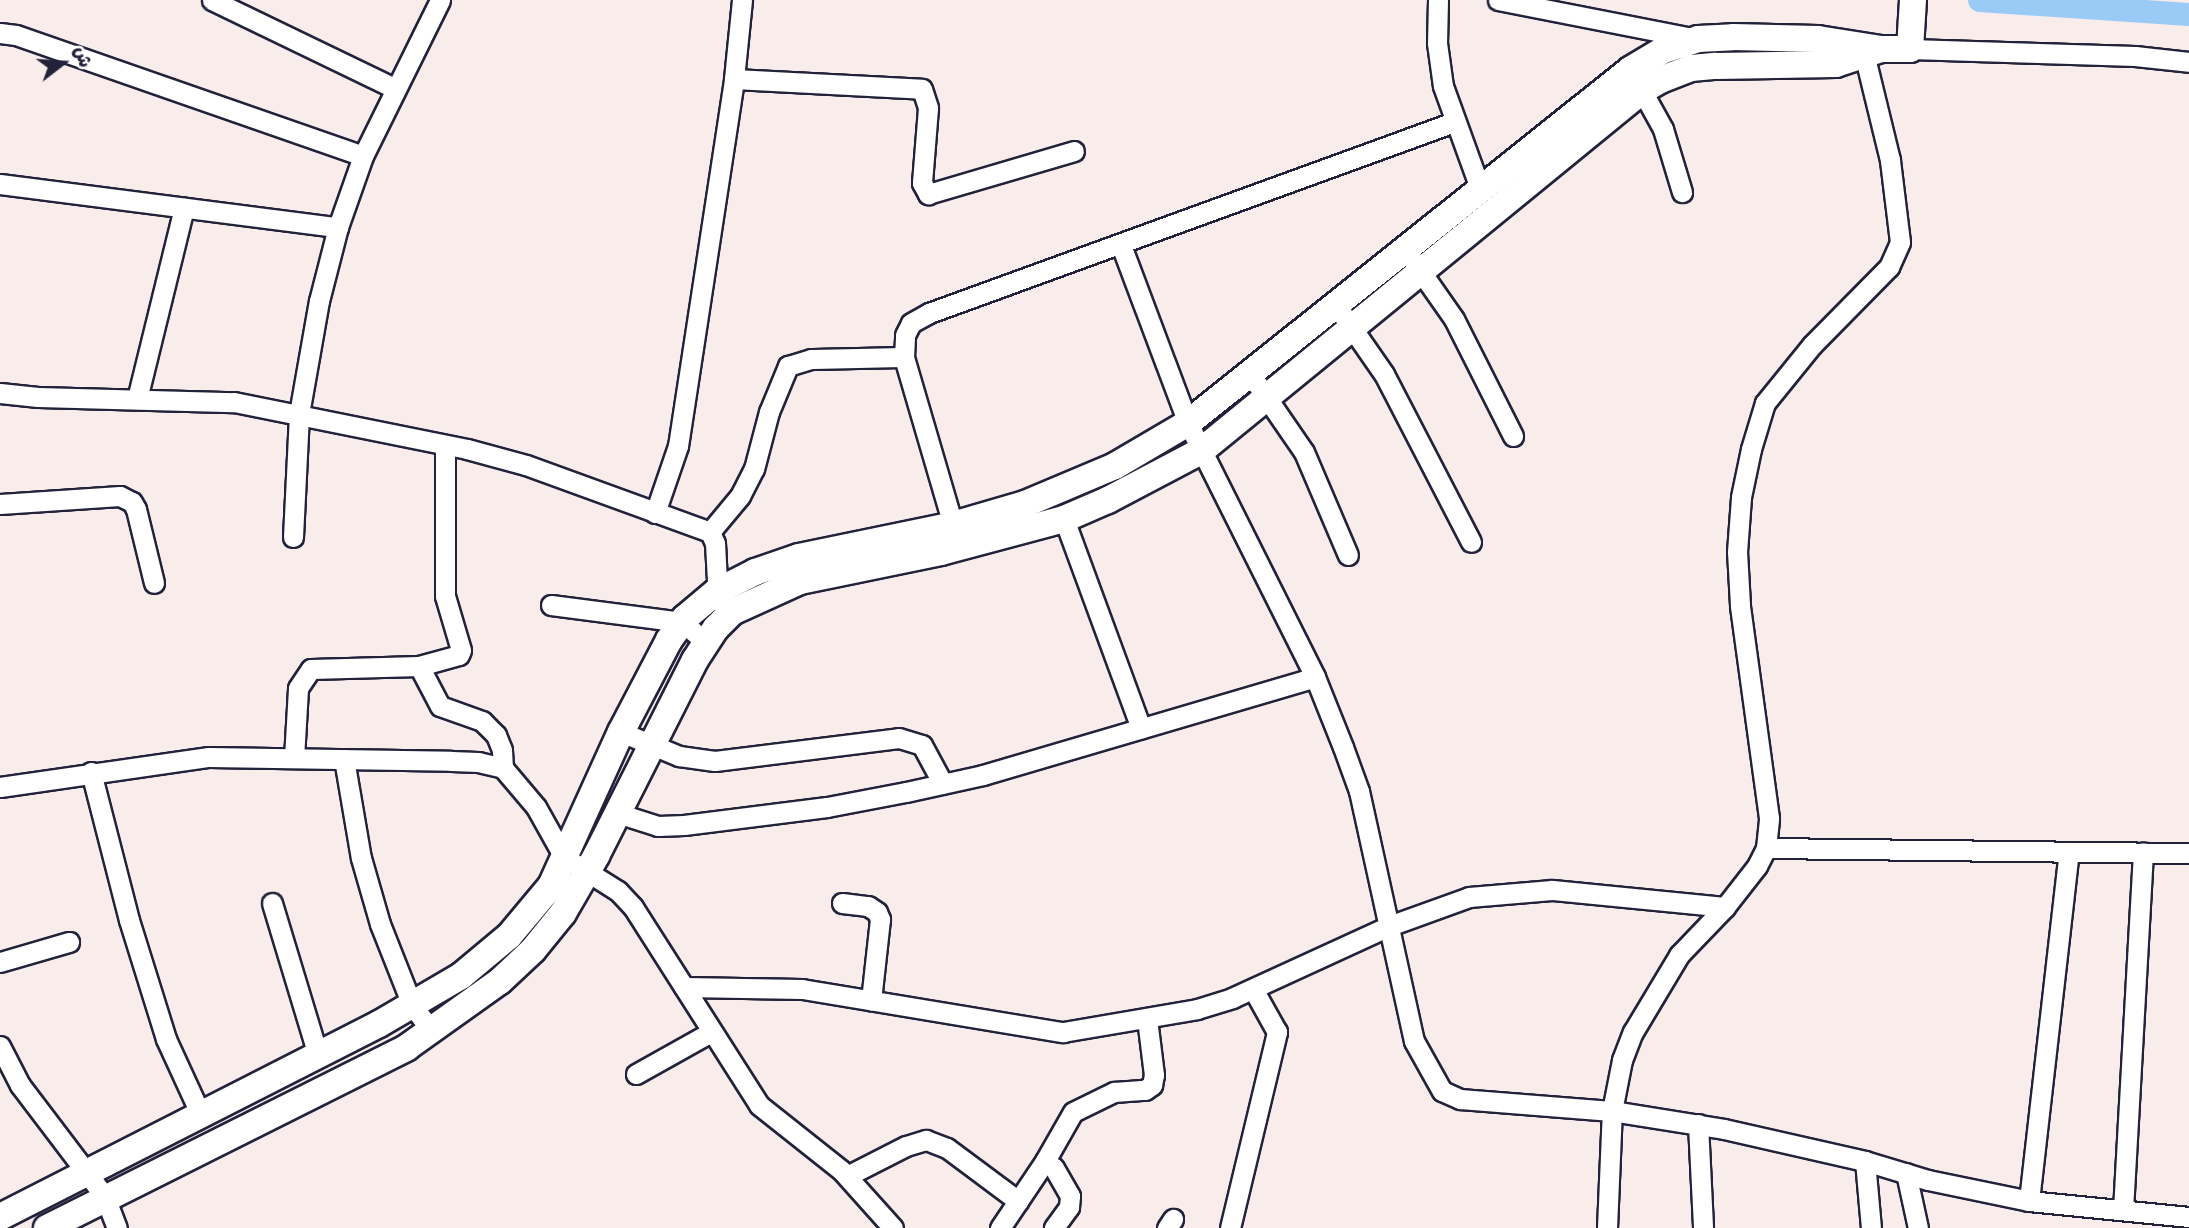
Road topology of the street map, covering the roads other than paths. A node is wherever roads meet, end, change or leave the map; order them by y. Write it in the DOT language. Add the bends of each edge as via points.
graph roads {
  1 [pos="212,0"];
  2 [pos="440,0"];
  3 [pos="742,0"];
  4 [pos="1438,0"];
  5 [pos="1498,0"];
  6 [pos="1913,0"];
  7 [pos="0,33"];
  8 [pos="1698,39"];
  9 [pos="1910,48"];
  10 [pos="1869,50"];
  11 [pos="2189,62"];
  12 [pos="734,79"];
  13 [pos="1637,80"];
  14 [pos="396,89"];
  15 [pos="1454,122"];
  16 [pos="1074,151"];
  17 [pos="363,156"];
  18 [pos="0,184"];
  19 [pos="1480,188"];
  20 [pos="1682,192"];
  21 [pos="184,208"];
  22 [pos="338,227"];
  23 [pos="1121,245"];
  24 [pos="1405,249"];
  25 [pos="1422,271"];
  26 [pos="1336,305"];
  27 [pos="1352,327"];
  28 [pos="904,357"];
  29 [pos="1258,385"];
  30 [pos="0,393"];
  31 [pos="137,399"];
  32 [pos="299,414"];
  33 [pos="1188,423"];
  34 [pos="1513,436"];
  35 [pos="445,445"];
  36 [pos="1201,451"];
  37 [pos="0,504"];
  38 [pos="655,513"];
  39 [pos="1064,519"];
  40 [pos="953,525"];
  41 [pos="710,532"];
  42 [pos="293,537"];
  43 [pos="1471,542"];
  44 [pos="1348,555"];
  45 [pos="155,583"];
  46 [pos="716,592"];
  47 [pos="551,605"];
  48 [pos="682,622"];
  49 [pos="713,632"];
  50 [pos="419,666"];
  51 [pos="1315,677"];
  52 [pos="1141,728"];
  53 [pos="621,732"];
  54 [pos="652,746"];
  55 [pos="294,758"];
  56 [pos="344,759"];
  57 [pos="503,768"];
  58 [pos="91,772"];
  59 [pos="943,784"];
  60 [pos="0,786"];
  61 [pos="617,813"];
  62 [pos="1766,848"];
  63 [pos="2069,852"];
  64 [pos="2143,853"];
  65 [pos="2189,853"];
  66 [pos="564,857"];
  67 [pos="586,873"];
  68 [pos="272,902"];
  69 [pos="842,904"];
  70 [pos="1725,907"];
  71 [pos="1389,926"];
  72 [pos="69,942"];
  73 [pos="0,962"];
  74 [pos="684,987"];
  75 [pos="1253,989"];
  76 [pos="871,1001"];
  77 [pos="412,1005"];
  78 [pos="1147,1019"];
  79 [pos="431,1030"];
  80 [pos="712,1032"];
  81 [pos="0,1046"];
  82 [pos="317,1055"];
  83 [pos="636,1074"];
  84 [pos="1612,1111"];
  85 [pos="201,1115"];
  86 [pos="1698,1124"];
  87 [pos="1045,1161"];
  88 [pos="1865,1161"];
  89 [pos="88,1172"];
  90 [pos="1906,1173"];
  91 [pos="847,1176"];
  92 [pos="105,1197"];
  93 [pos="1018,1201"];
  94 [pos="2029,1201"];
  95 [pos="2123,1210"];
  96 [pos="0,1217"];
  97 [pos="2189,1217"];
  98 [pos="2150,1221"];
  99 [pos="47,1228"];
  100 [pos="117,1228"];
  101 [pos="893,1228"];
  102 [pos="1000,1228"];
  103 [pos="1054,1228"];
  104 [pos="1230,1228"];
  105 [pos="1607,1228"];
  106 [pos="1703,1228"];
  107 [pos="1871,1228"];
  108 [pos="1918,1228"];
  1 -- 14 [label="street"];
  2 -- 14 [label="street"];
  3 -- 12 [label="street"];
  4 -- 15 [label="street" via="1439,66"];
  5 -- 8 [label="street"];
  6 -- 9 [label="street"];
  7 -- 17 [label="street" via="16,34"];
  8 -- 10 [label="street" via="1818,39"];
  8 -- 13 [label="street" via="1663,50"];
  9 -- 10 [label="street"];
  9 -- 11 [label="street"];
  10 -- 13 [label="street" via="1836,65 1691,68"];
  10 -- 62 [label="street" via="1893,183 1900,242 1896,257 1877,282 1812,345 1765,403 1741,498 1740,605 1769,818"];
  12 -- 16 [label="street" via="922,89 928,108 922,183 928,194"];
  12 -- 38 [label="street" via="678,446"];
  13 -- 19 [label="street"];
  13 -- 20 [label="street" via="1663,129"];
  13 -- 25 [label="street"];
  14 -- 17 [label="street"];
  15 -- 19 [label="street"];
  15 -- 23 [label="street"];
  17 -- 22 [label="street"];
  18 -- 21 [label="street"];
  19 -- 24 [label="street"];
  21 -- 22 [label="street"];
  21 -- 31 [label="street"];
  22 -- 32 [label="street"];
  23 -- 28 [label="street" via="929,313 911,323"];
  23 -- 33 [label="street"];
  24 -- 25 [label="street"];
  24 -- 26 [label="street"];
  25 -- 27 [label="street"];
  25 -- 34 [label="street" via="1454,319"];
  26 -- 27 [label="street"];
  26 -- 29 [label="street"];
  27 -- 29 [label="street"];
  27 -- 43 [label="street" via="1394,393"];
  28 -- 40 [label="street"];
  28 -- 41 [label="street" via="811,359 788,366 769,412 754,469 740,496"];
  29 -- 33 [label="street"];
  29 -- 36 [label="street"];
  29 -- 44 [label="street" via="1311,464"];
  30 -- 31 [label="street"];
  31 -- 32 [label="street" via="234,402"];
  32 -- 35 [label="street"];
  32 -- 42 [label="street"];
  33 -- 36 [label="street"];
  33 -- 40 [label="street" via="1074,485"];
  35 -- 38 [label="street" via="550,473"];
  35 -- 50 [label="street" via="445,596 461,650 459,655"];
  36 -- 39 [label="street"];
  36 -- 51 [label="street"];
  37 -- 45 [label="street" via="126,499 136,509"];
  38 -- 41 [label="street"];
  39 -- 49 [label="street" via="941,552 800,581 744,605"];
  39 -- 52 [label="street"];
  40 -- 46 [label="street" via="799,557"];
  41 -- 46 [label="street" via="715,543"];
  46 -- 48 [label="street"];
  46 -- 49 [label="street"];
  47 -- 48 [label="street"];
  48 -- 49 [label="street"];
  48 -- 53 [label="street"];
  49 -- 54 [label="street"];
  50 -- 55 [label="street" via="311,669 298,688"];
  50 -- 57 [label="street" via="440,706 482,721 496,735"];
  51 -- 52 [label="street"];
  51 -- 71 [label="street" via="1359,791"];
  52 -- 59 [label="street"];
  53 -- 54 [label="street"];
  53 -- 66 [label="street"];
  54 -- 59 [label="street" via="715,761 899,738 922,744"];
  54 -- 61 [label="street"];
  55 -- 56 [label="street"];
  55 -- 58 [label="street" via="209,757"];
  56 -- 57 [label="street" via="478,762"];
  56 -- 77 [label="street" via="361,858 380,924"];
  57 -- 66 [label="street" via="536,807"];
  58 -- 60 [label="street"];
  58 -- 85 [label="street" via="166,1039"];
  59 -- 61 [label="street" via="827,807 684,825 658,826"];
  61 -- 67 [label="street"];
  62 -- 63 [label="street"];
  62 -- 70 [label="street"];
  63 -- 64 [label="street"];
  63 -- 94 [label="street"];
  64 -- 65 [label="street"];
  64 -- 95 [label="street"];
  66 -- 67 [label="street"];
  66 -- 77 [label="street" via="551,886 509,936 461,976"];
  67 -- 74 [label="street" via="618,891 633,907"];
  67 -- 79 [label="street" via="563,913 533,950 500,981"];
  68 -- 82 [label="street"];
  69 -- 76 [label="street" via="868,906 880,919"];
  70 -- 71 [label="street" via="1552,890 1509,891 1469,897"];
  70 -- 84 [label="street" via="1679,955 1633,1032"];
  71 -- 75 [label="street"];
  71 -- 84 [label="street" via="1414,1041 1442,1091 1460,1099"];
  72 -- 73 [label="street"];
  74 -- 76 [label="street" via="791,988"];
  74 -- 80 [label="street"];
  75 -- 78 [label="street" via="1196,1009"];
  75 -- 104 [label="street" via="1277,1032"];
  76 -- 78 [label="street" via="1044,1031"];
  77 -- 79 [label="street"];
  77 -- 82 [label="street"];
  78 -- 87 [label="street" via="1152,1085 1145,1090 1114,1092 1073,1112"];
  79 -- 92 [label="street" via="406,1048"];
  80 -- 83 [label="street"];
  80 -- 91 [label="street" via="759,1105"];
  81 -- 89 [label="street" via="20,1085"];
  82 -- 85 [label="street"];
  84 -- 86 [label="street"];
  84 -- 105 [label="street"];
  85 -- 89 [label="street"];
  86 -- 88 [label="street"];
  86 -- 106 [label="street"];
  87 -- 93 [label="street"];
  87 -- 103 [label="street" via="1070,1196 1069,1207"];
  88 -- 90 [label="street"];
  88 -- 107 [label="street"];
  89 -- 92 [label="street"];
  89 -- 96 [label="street"];
  90 -- 94 [label="street"];
  90 -- 108 [label="street"];
  91 -- 93 [label="street" via="926,1140 947,1148"];
  91 -- 101 [label="street"];
  92 -- 99 [label="street"];
  92 -- 100 [label="street"];
  93 -- 102 [label="street"];
  94 -- 95 [label="street"];
  95 -- 98 [label="street"];
  97 -- 98 [label="street"];
}
